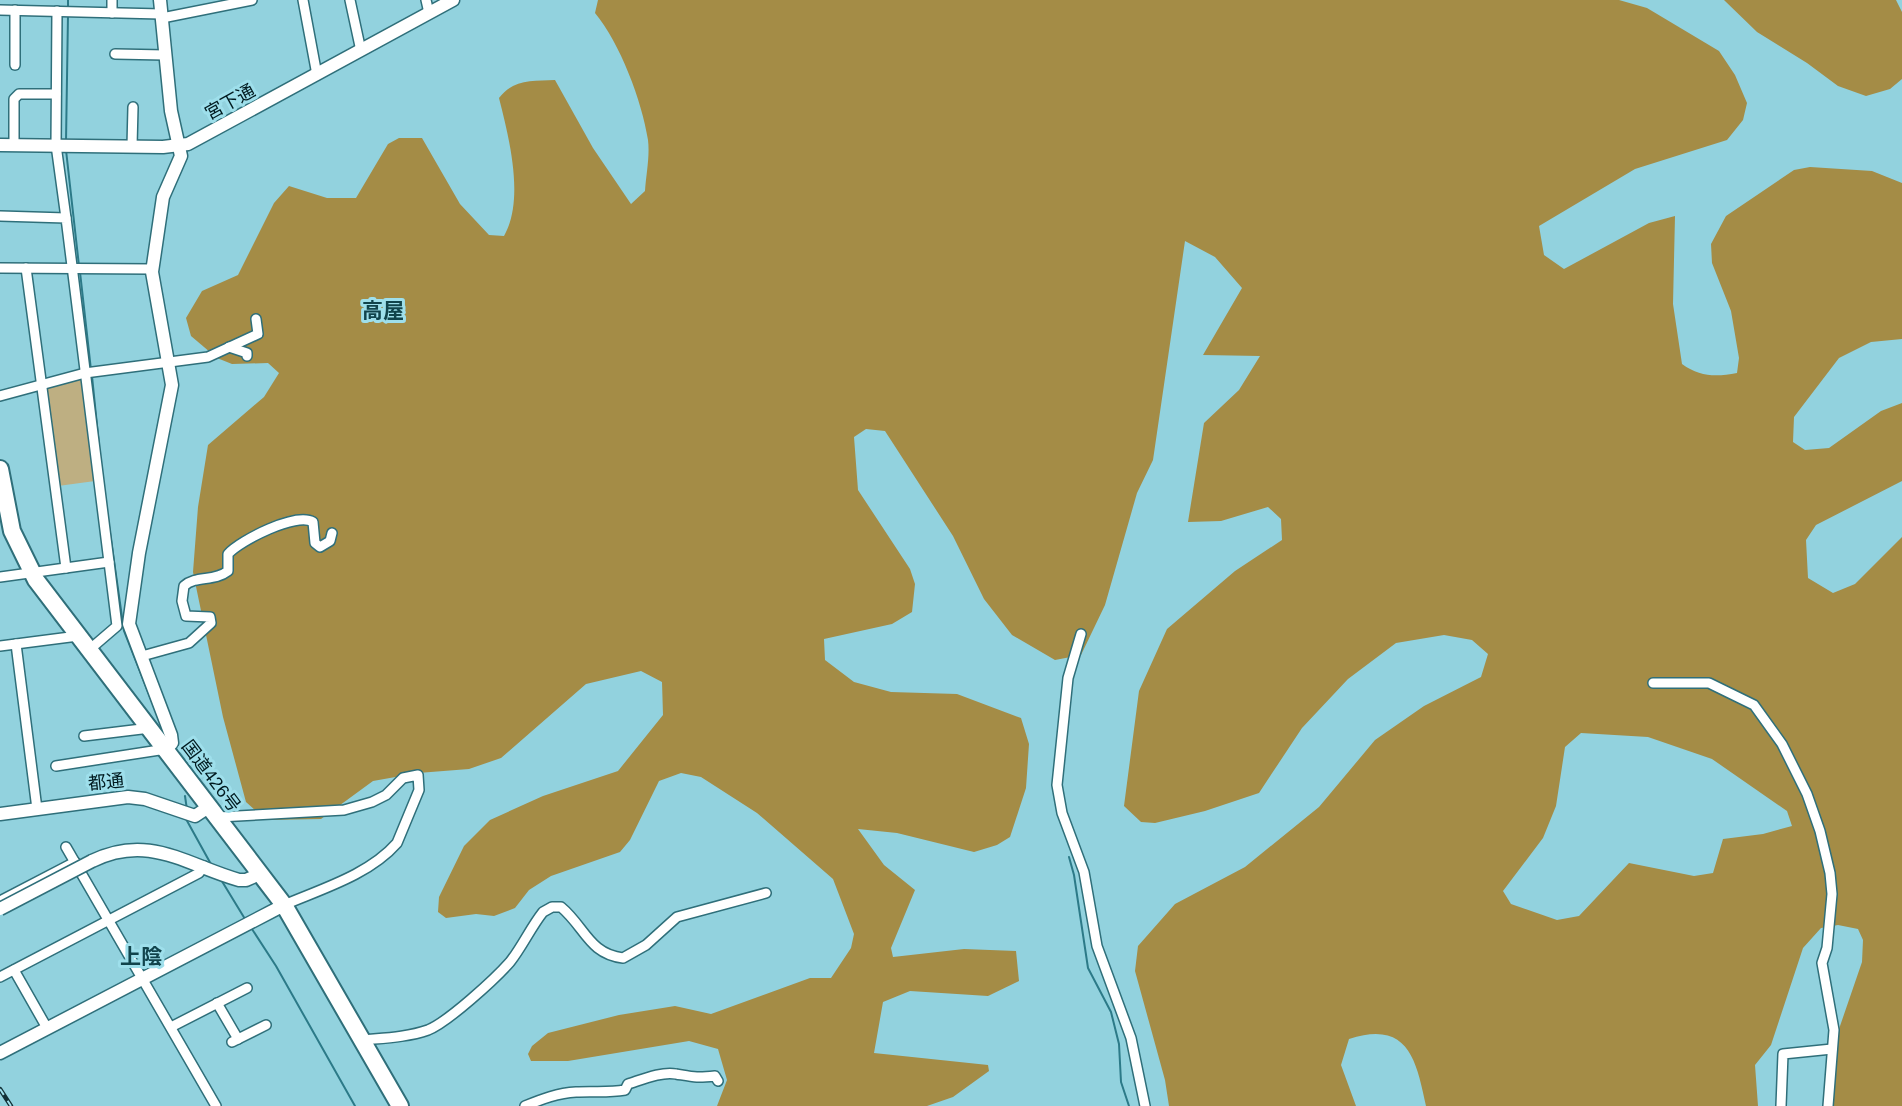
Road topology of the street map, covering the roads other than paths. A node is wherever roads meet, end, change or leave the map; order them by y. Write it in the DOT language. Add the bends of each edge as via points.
graph roads {
  1 [pos="34,0"];
  2 [pos="112,0"];
  3 [pos="160,0"];
  4 [pos="252,0"];
  5 [pos="303,0"];
  6 [pos="350,0"];
  7 [pos="426,0"];
  8 [pos="453,0"];
  9 [pos="0,10"];
  10 [pos="15,10"];
  11 [pos="34,11"];
  12 [pos="64,11"];
  13 [pos="112,13"];
  14 [pos="429,14"];
  15 [pos="162,16"];
  16 [pos="361,51"];
  17 [pos="115,54"];
  18 [pos="165,55"];
  19 [pos="15,65"];
  20 [pos="317,75"];
  21 [pos="56,94"];
  22 [pos="133,107"];
  23 [pos="0,145"];
  24 [pos="14,145"];
  25 [pos="63,145"];
  26 [pos="132,146"];
  27 [pos="179,146"];
  28 [pos="0,216"];
  29 [pos="66,218"];
  30 [pos="0,268"];
  31 [pos="27,268"];
  32 [pos="73,269"];
  33 [pos="152,269"];
  34 [pos="256,319"];
  35 [pos="229,347"];
  36 [pos="247,356"];
  37 [pos="168,362"];
  38 [pos="90,373"];
  39 [pos="42,385"];
  40 [pos="0,396"];
  41 [pos="0,469"];
  42 [pos="331,532"];
  43 [pos="109,562"];
  44 [pos="66,568"];
  45 [pos="32,573"];
  46 [pos="0,578"];
  47 [pos="1081,634"];
  48 [pos="78,636"];
  49 [pos="16,644"];
  50 [pos="0,646"];
  51 [pos="89,650"];
  52 [pos="142,656"];
  53 [pos="1653,683"];
  54 [pos="150,728"];
  55 [pos="84,736"];
  56 [pos="166,749"];
  57 [pos="56,766"];
  58 [pos="37,809"];
  59 [pos="214,812"];
  60 [pos="0,814"];
  61 [pos="66,847"];
  62 [pos="75,862"];
  63 [pos="206,867"];
  64 [pos="260,874"];
  65 [pos="766,893"];
  66 [pos="0,901"];
  67 [pos="284,905"];
  68 [pos="0,909"];
  69 [pos="110,920"];
  70 [pos="14,970"];
  71 [pos="0,977"];
  72 [pos="143,977"];
  73 [pos="247,988"];
  74 [pos="217,1003"];
  75 [pos="266,1025"];
  76 [pos="171,1027"];
  77 [pos="47,1028"];
  78 [pos="364,1040"];
  79 [pos="1832,1049"];
  80 [pos="0,1053"];
  81 [pos="718,1081"];
  82 [pos="216,1106"];
  83 [pos="400,1106"];
  84 [pos="525,1106"];
  85 [pos="1145,1106"];
  86 [pos="1780,1106"];
  87 [pos="1828,1106"];
  1 -- 11 [label="street"];
  2 -- 13 [label="street"];
  3 -- 15 [label="street"];
  4 -- 15 [label="street"];
  5 -- 20 [label="street"];
  6 -- 16 [label="street"];
  7 -- 14 [label="street"];
  8 -- 14 [label="street, 宮下通"];
  9 -- 10 [label="street"];
  10 -- 11 [label="street"];
  10 -- 19 [label="street"];
  11 -- 12 [label="street"];
  12 -- 13 [label="street"];
  12 -- 21 [label="street"];
  13 -- 15 [label="street"];
  14 -- 16 [label="street, 宮下通"];
  15 -- 18 [label="street"];
  16 -- 20 [label="street, 宮下通"];
  17 -- 18 [label="street"];
  18 -- 27 [label="street"];
  20 -- 27 [label="street, 宮下通" via="202,138"];
  21 -- 24 [label="street" via="19,94 14,99"];
  21 -- 25 [label="street"];
  22 -- 26 [label="street"];
  23 -- 24 [label="street, 宮下通"];
  24 -- 25 [label="street, 宮下通"];
  25 -- 26 [label="street, 宮下通"];
  25 -- 29 [label="street"];
  26 -- 27 [label="street, 宮下通"];
  27 -- 33 [label="street" via="180,162 161,204"];
  28 -- 29 [label="street"];
  29 -- 32 [label="street"];
  30 -- 31 [label="street"];
  31 -- 32 [label="street"];
  31 -- 39 [label="street"];
  32 -- 33 [label="street"];
  32 -- 38 [label="street"];
  33 -- 37 [label="street"];
  34 -- 35 [label="street" via="258,334"];
  35 -- 36 [label="street"];
  35 -- 37 [label="street" via="208,357"];
  37 -- 38 [label="street"];
  37 -- 52 [label="street" via="172,385 169,408 139,553 129,624"];
  38 -- 39 [label="street"];
  38 -- 43 [label="street"];
  39 -- 40 [label="street"];
  39 -- 44 [label="street"];
  41 -- 45 [label="highway, 国道426号" via="8,518"];
  42 -- 52 [label="street" via="328,544 317,546 313,522 300,521 270,528 235,548 228,554 228,571 221,577 184,586 186,616 210,617 212,623 189,643"];
  43 -- 44 [label="street"];
  43 -- 51 [label="street" via="117,626"];
  44 -- 45 [label="street"];
  45 -- 46 [label="street"];
  45 -- 48 [label="highway, 国道426号"];
  47 -- 85 [label="street" via="1068,678 1057,785 1062,813 1084,872 1098,946 1131,1038"];
  48 -- 49 [label="street"];
  48 -- 51 [label="highway, 国道426号"];
  49 -- 50 [label="street"];
  49 -- 58 [label="street"];
  51 -- 54 [label="highway, 国道426号"];
  52 -- 56 [label="street" via="172,738"];
  53 -- 79 [label="street" via="1709,683 1754,705 1782,744 1807,794 1830,873 1832,894 1822,963 1833,1019"];
  54 -- 55 [label="street"];
  54 -- 56 [label="highway, 国道426号"];
  56 -- 57 [label="street"];
  56 -- 59 [label="highway, 国道426号"];
  58 -- 59 [label="street, 都通" via="132,797 187,814"];
  58 -- 60 [label="street, 都通"];
  59 -- 64 [label="highway, 国道426号"];
  59 -- 67 [label="street" via="344,810 372,802 386,795 403,777 418,775 419,790 397,843 390,850 345,879"];
  61 -- 62 [label="street"];
  62 -- 66 [label="street"];
  62 -- 69 [label="street"];
  63 -- 64 [label="street" via="243,880"];
  63 -- 68 [label="street, bridge" via="168,853 117,852"];
  63 -- 69 [label="street"];
  64 -- 67 [label="highway, 国道426号"];
  65 -- 78 [label="street" via="677,917 641,949 623,958 600,952 569,914 561,907 552,907 543,912 509,963 436,1025 423,1031"];
  67 -- 72 [label="street"];
  67 -- 78 [label="highway, 国道426号"];
  69 -- 70 [label="street"];
  69 -- 72 [label="street"];
  70 -- 71 [label="street"];
  70 -- 77 [label="street"];
  72 -- 76 [label="street"];
  72 -- 77 [label="street"];
  73 -- 74 [label="street"];
  74 -- 75 [label="street" via="235,1041"];
  74 -- 76 [label="street"];
  76 -- 82 [label="street"];
  77 -- 80 [label="street"];
  78 -- 83 [label="highway, 国道426号"];
  79 -- 86 [label="street" via="1783,1054"];
  79 -- 87 [label="street"];
  81 -- 84 [label="street" via="715,1076 691,1079 666,1074 628,1084 625,1090 557,1095"];
}
